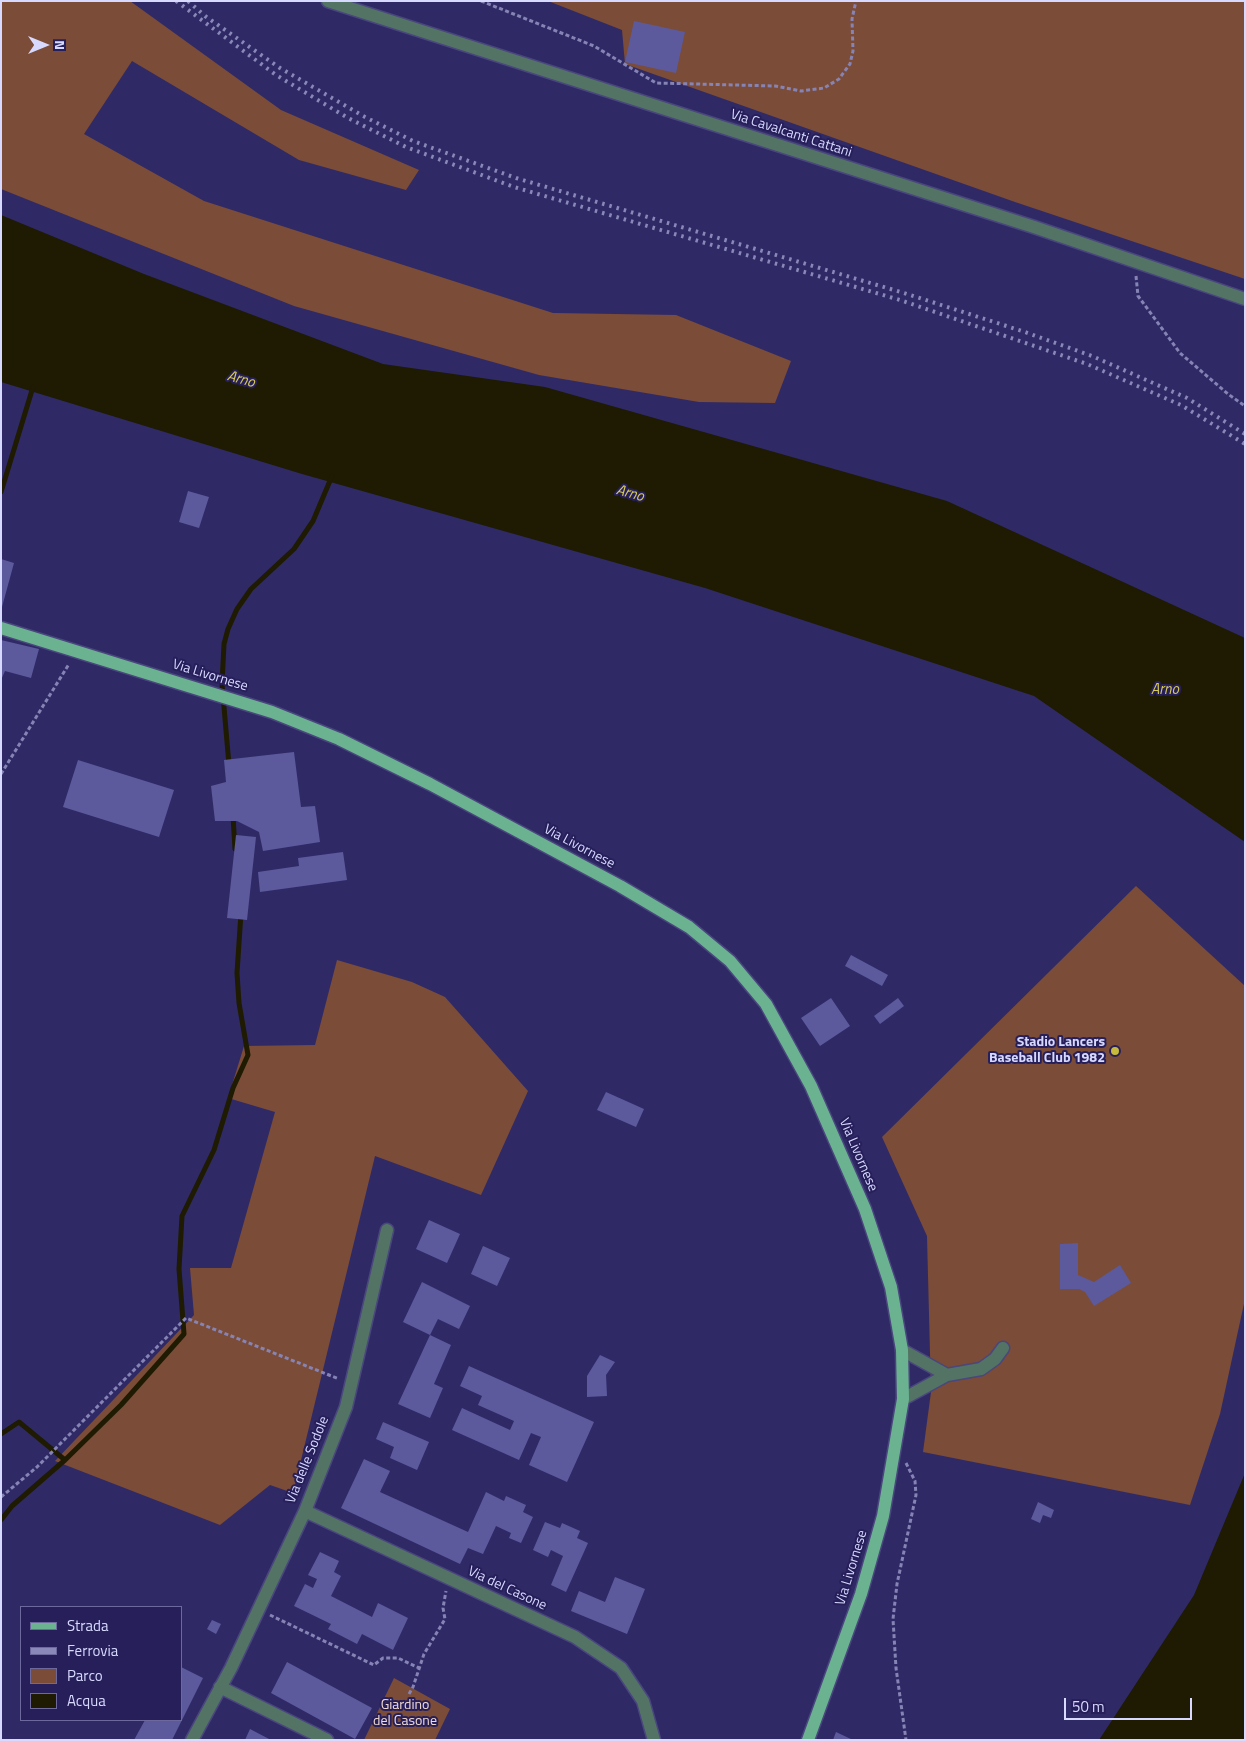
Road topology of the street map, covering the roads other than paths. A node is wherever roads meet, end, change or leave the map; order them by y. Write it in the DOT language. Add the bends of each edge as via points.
graph roads {
  1 [pos="328,1"];
  2 [pos="1245,298"];
  3 [pos="1,628"];
  4 [pos="387,1230"];
  5 [pos="1003,1348"];
  6 [pos="902,1350"];
  7 [pos="947,1375"];
  8 [pos="903,1399"];
  9 [pos="304,1511"];
  10 [pos="220,1688"];
  11 [pos="192,1740"];
  12 [pos="327,1740"];
  13 [pos="654,1740"];
  14 [pos="808,1740"];
  1 -- 2 [label="street, Via Cavalcanti Cattani"];
  3 -- 6 [label="main road, Via Livornese" via="272,712 339,740 430,784 612,881 711,943 766,1004 811,1086 846,1163 880,1252 891,1287"];
  4 -- 9 [label="street, Via delle Sodole" via="346,1407"];
  5 -- 7 [label="street" via="981,1369"];
  6 -- 7 [label="street"];
  6 -- 8 [label="main road, Via Livornese"];
  7 -- 8 [label="street"];
  8 -- 14 [label="main road, Via Livornese" via="883,1516 861,1594"];
  9 -- 10 [label="street, Via delle Sodole"];
  9 -- 13 [label="street, Via del Casone" via="575,1637 621,1668 643,1701"];
  10 -- 11 [label="street, Via delle Sodole"];
  10 -- 12 [label="street"];
}
